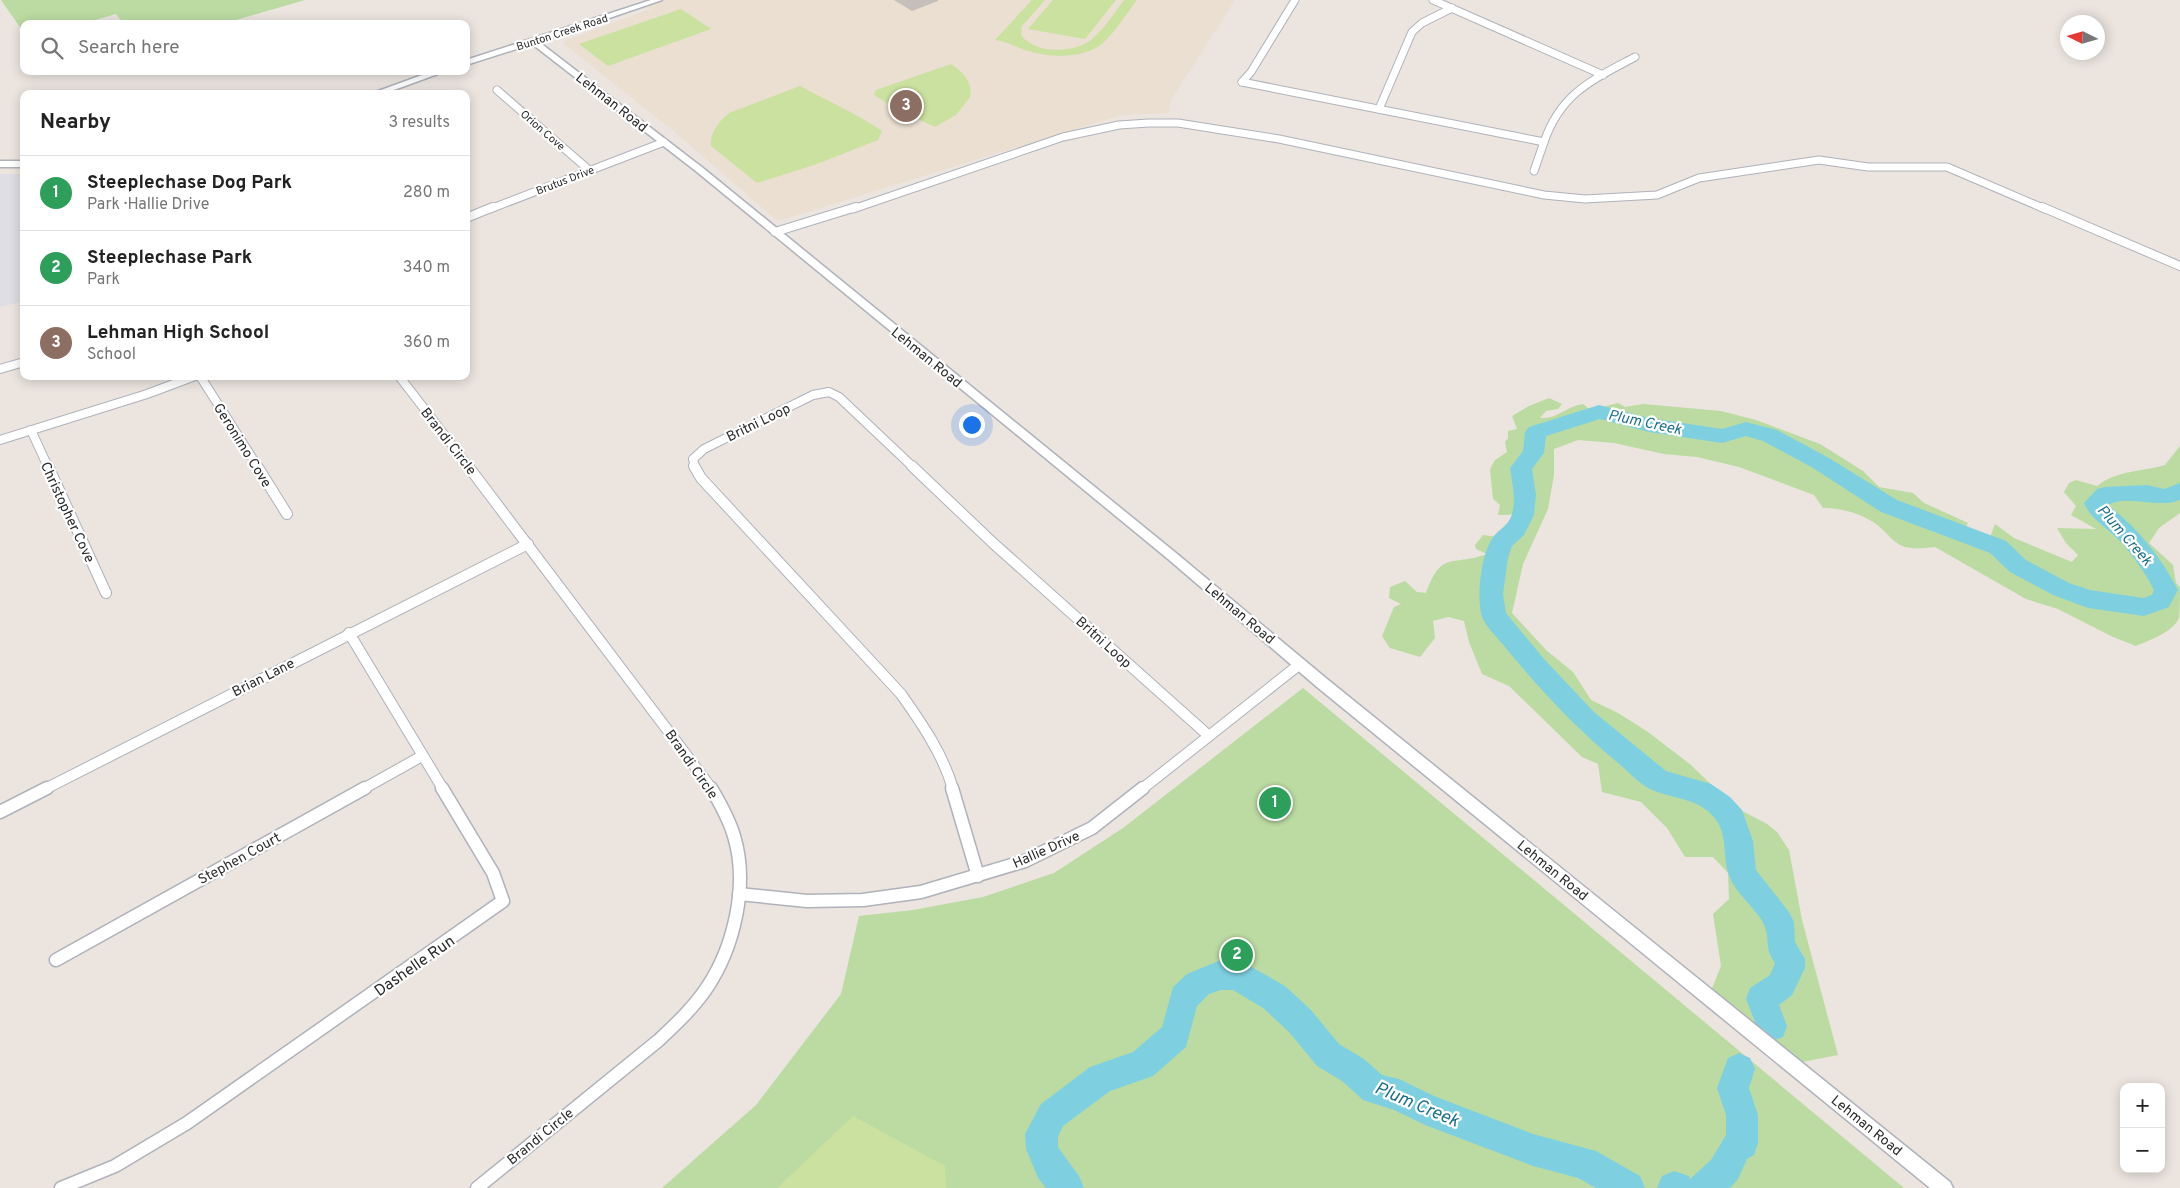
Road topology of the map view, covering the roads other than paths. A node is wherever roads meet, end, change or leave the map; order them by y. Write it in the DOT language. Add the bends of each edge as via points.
graph roads {
  1 [pos="658,0"];
  2 [pos="1295,0"];
  3 [pos="1433,0"];
  4 [pos="1452,8"];
  5 [pos="533,41"];
  6 [pos="1635,57"];
  7 [pos="470,62"];
  8 [pos="430,75"];
  9 [pos="1603,75"];
  10 [pos="386,90"];
  11 [pos="497,90"];
  12 [pos="1378,109"];
  13 [pos="664,142"];
  14 [pos="1544,142"];
  15 [pos="0,164"];
  16 [pos="20,164"];
  17 [pos="589,170"];
  18 [pos="1534,171"];
  19 [pos="470,216"];
  20 [pos="775,232"];
  21 [pos="2180,266"];
  22 [pos="20,363"];
  23 [pos="0,369"];
  24 [pos="184,380"];
  25 [pos="203,380"];
  26 [pos="401,380"];
  27 [pos="31,430"];
  28 [pos="0,440"];
  29 [pos="287,514"];
  30 [pos="528,544"];
  31 [pos="106,593"];
  32 [pos="349,633"];
  33 [pos="1300,664"];
  34 [pos="1209,736"];
  35 [pos="422,756"];
  36 [pos="0,812"];
  37 [pos="978,876"];
  38 [pos="739,894"];
  39 [pos="56,960"];
  40 [pos="61,1188"];
  41 [pos="477,1188"];
  42 [pos="1944,1188"];
  1 -- 5 [label="street, Bunton Creek Road"];
  2 -- 12 [label="street" via="1252,72 1242,82"];
  3 -- 4 [label="street"];
  4 -- 9 [label="street"];
  4 -- 12 [label="street" via="1422,23 1412,32"];
  5 -- 7 [label="street, Bunton Creek Road"];
  5 -- 13 [label="street, Lehman Road"];
  6 -- 9 [label="street"];
  8 -- 10 [label="street"];
  9 -- 14 [label="street" via="1566,99 1556,111"];
  11 -- 17 [label="street, Orion Cove"];
  12 -- 14 [label="street"];
  13 -- 17 [label="street, Brutus Drive"];
  13 -- 20 [label="street, Lehman Road"];
  14 -- 18 [label="street"];
  15 -- 16 [label="street"];
  17 -- 19 [label="street, Brutus Drive"];
  20 -- 21 [label="street" via="1063,137 1119,125 1178,123 1278,139 1544,195 1586,199 1658,195 1699,178 1819,160 1868,167 1947,167"];
  20 -- 33 [label="street, Lehman Road"];
  22 -- 23 [label="street"];
  24 -- 27 [label="street"];
  25 -- 29 [label="street, Geronimo Cove"];
  26 -- 30 [label="street, Brandi Circle"];
  27 -- 28 [label="street"];
  27 -- 31 [label="street, Christopher Cove"];
  30 -- 32 [label="street, Brian Lane"];
  30 -- 38 [label="street, Brandi Circle" via="706,779 724,812 736,844"];
  32 -- 35 [label="street, Dashelle Run"];
  32 -- 36 [label="street, Brian Lane"];
  33 -- 34 [label="street, Hallie Drive"];
  33 -- 42 [label="street, Lehman Road"];
  34 -- 37 [label="street, Hallie Drive" via="1092,828 1025,861"];
  34 -- 37 [label="street, Britni Loop" via="993,543 839,397 829,392 813,395 704,449 693,459 701,478 901,694 922,724 947,770"];
  35 -- 39 [label="street, Stephen Court"];
  35 -- 40 [label="street, Dashelle Run" via="493,873 503,901 188,1123 115,1166"];
  37 -- 38 [label="street, Hallie Drive" via="921,892 863,900 808,901"];
  38 -- 41 [label="street, Brandi Circle" via="729,943 694,1005 657,1042"];
}
